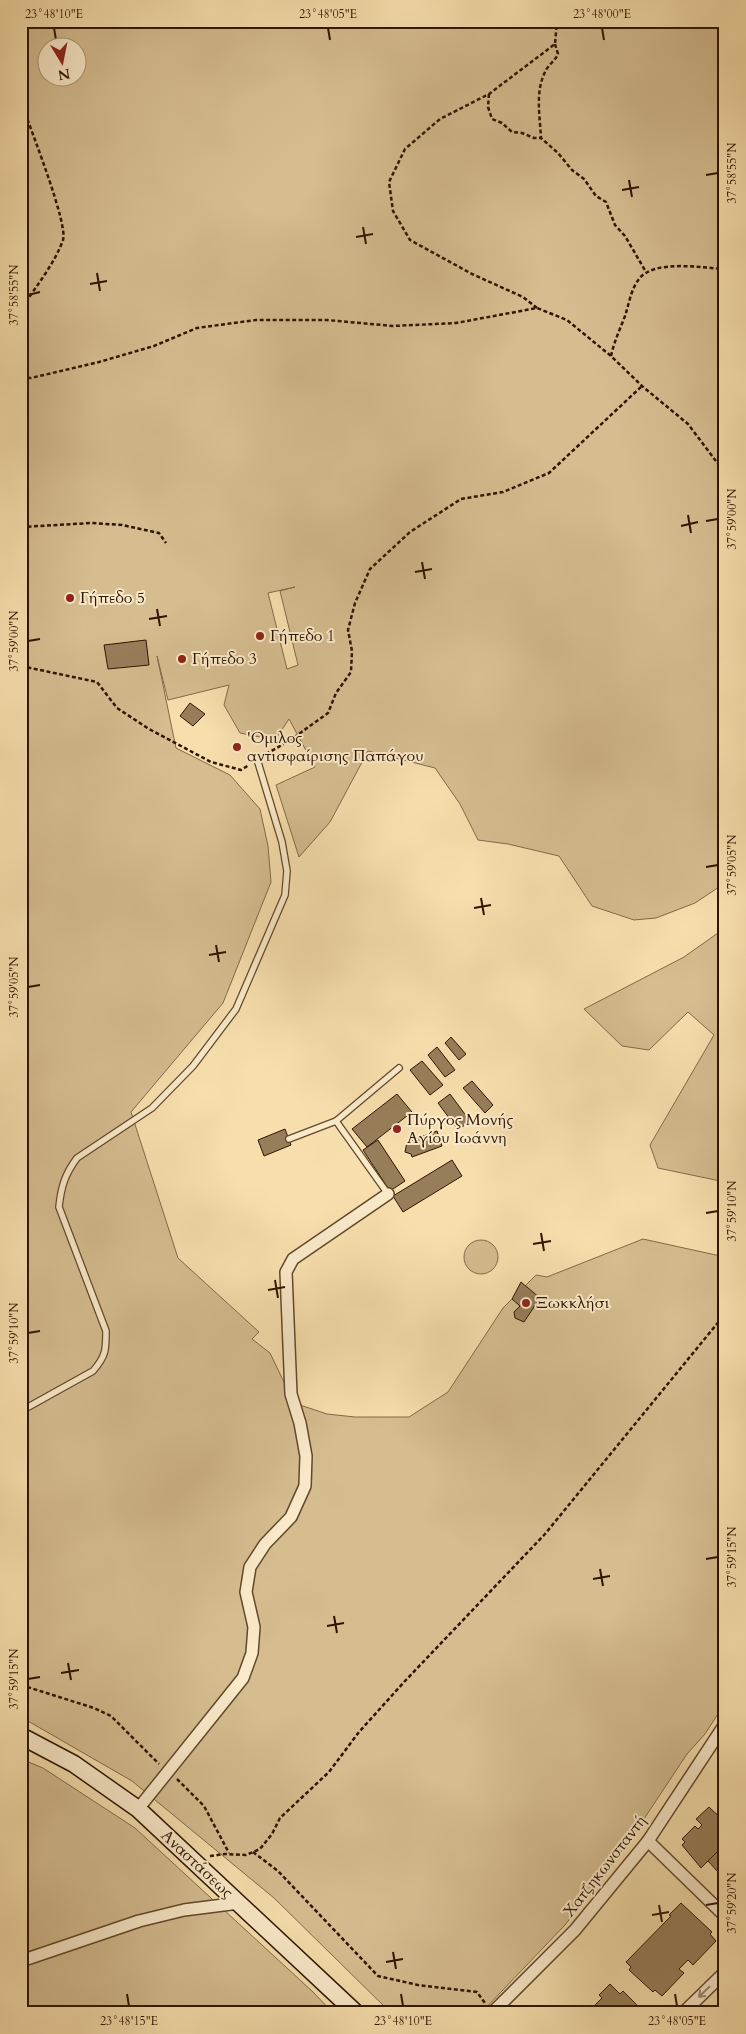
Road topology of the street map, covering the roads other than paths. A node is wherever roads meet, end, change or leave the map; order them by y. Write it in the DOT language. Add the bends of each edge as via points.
graph roads {
  1 [pos="257,759"];
  2 [pos="399,1068"];
  3 [pos="336,1121"];
  4 [pos="288,1138"];
  5 [pos="388,1194"];
  6 [pos="21,1411"];
  7 [pos="725,1724"];
  8 [pos="21,1736"];
  9 [pos="138,1809"];
  10 [pos="648,1841"];
  11 [pos="239,1902"];
  12 [pos="725,1916"];
  13 [pos="21,1961"];
  14 [pos="725,1972"];
  15 [pos="489,2009"];
  16 [pos="356,2013"];
  17 [pos="683,2013"];
  1 -- 6 [label="lane" via="282,842 287,871 285,895 236,1009 193,1066 152,1108 77,1158 68,1170 61,1187 59,1207 106,1331 106,1351 93,1371"];
  2 -- 3 [label="lane"];
  3 -- 4 [label="lane"];
  3 -- 5 [label="lane"];
  5 -- 9 [label="street" via="293,1258 286,1272 291,1394 306,1456 305,1486 291,1517 265,1544 250,1567 246,1592 254,1628 252,1653 243,1678"];
  7 -- 10 [label="street, Χατζηκωνσταντή"];
  8 -- 9 [label="street, Αναστάσεως" via="74,1764"];
  9 -- 11 [label="street, Αναστάσεως"];
  10 -- 12 [label="street"];
  10 -- 15 [label="street, Χατζηκωνσταντή" via="575,1930"];
  11 -- 13 [label="street" via="139,1921"];
  11 -- 16 [label="street, Αναστάσεως"];
  14 -- 17 [label="street, one-way"];
}
